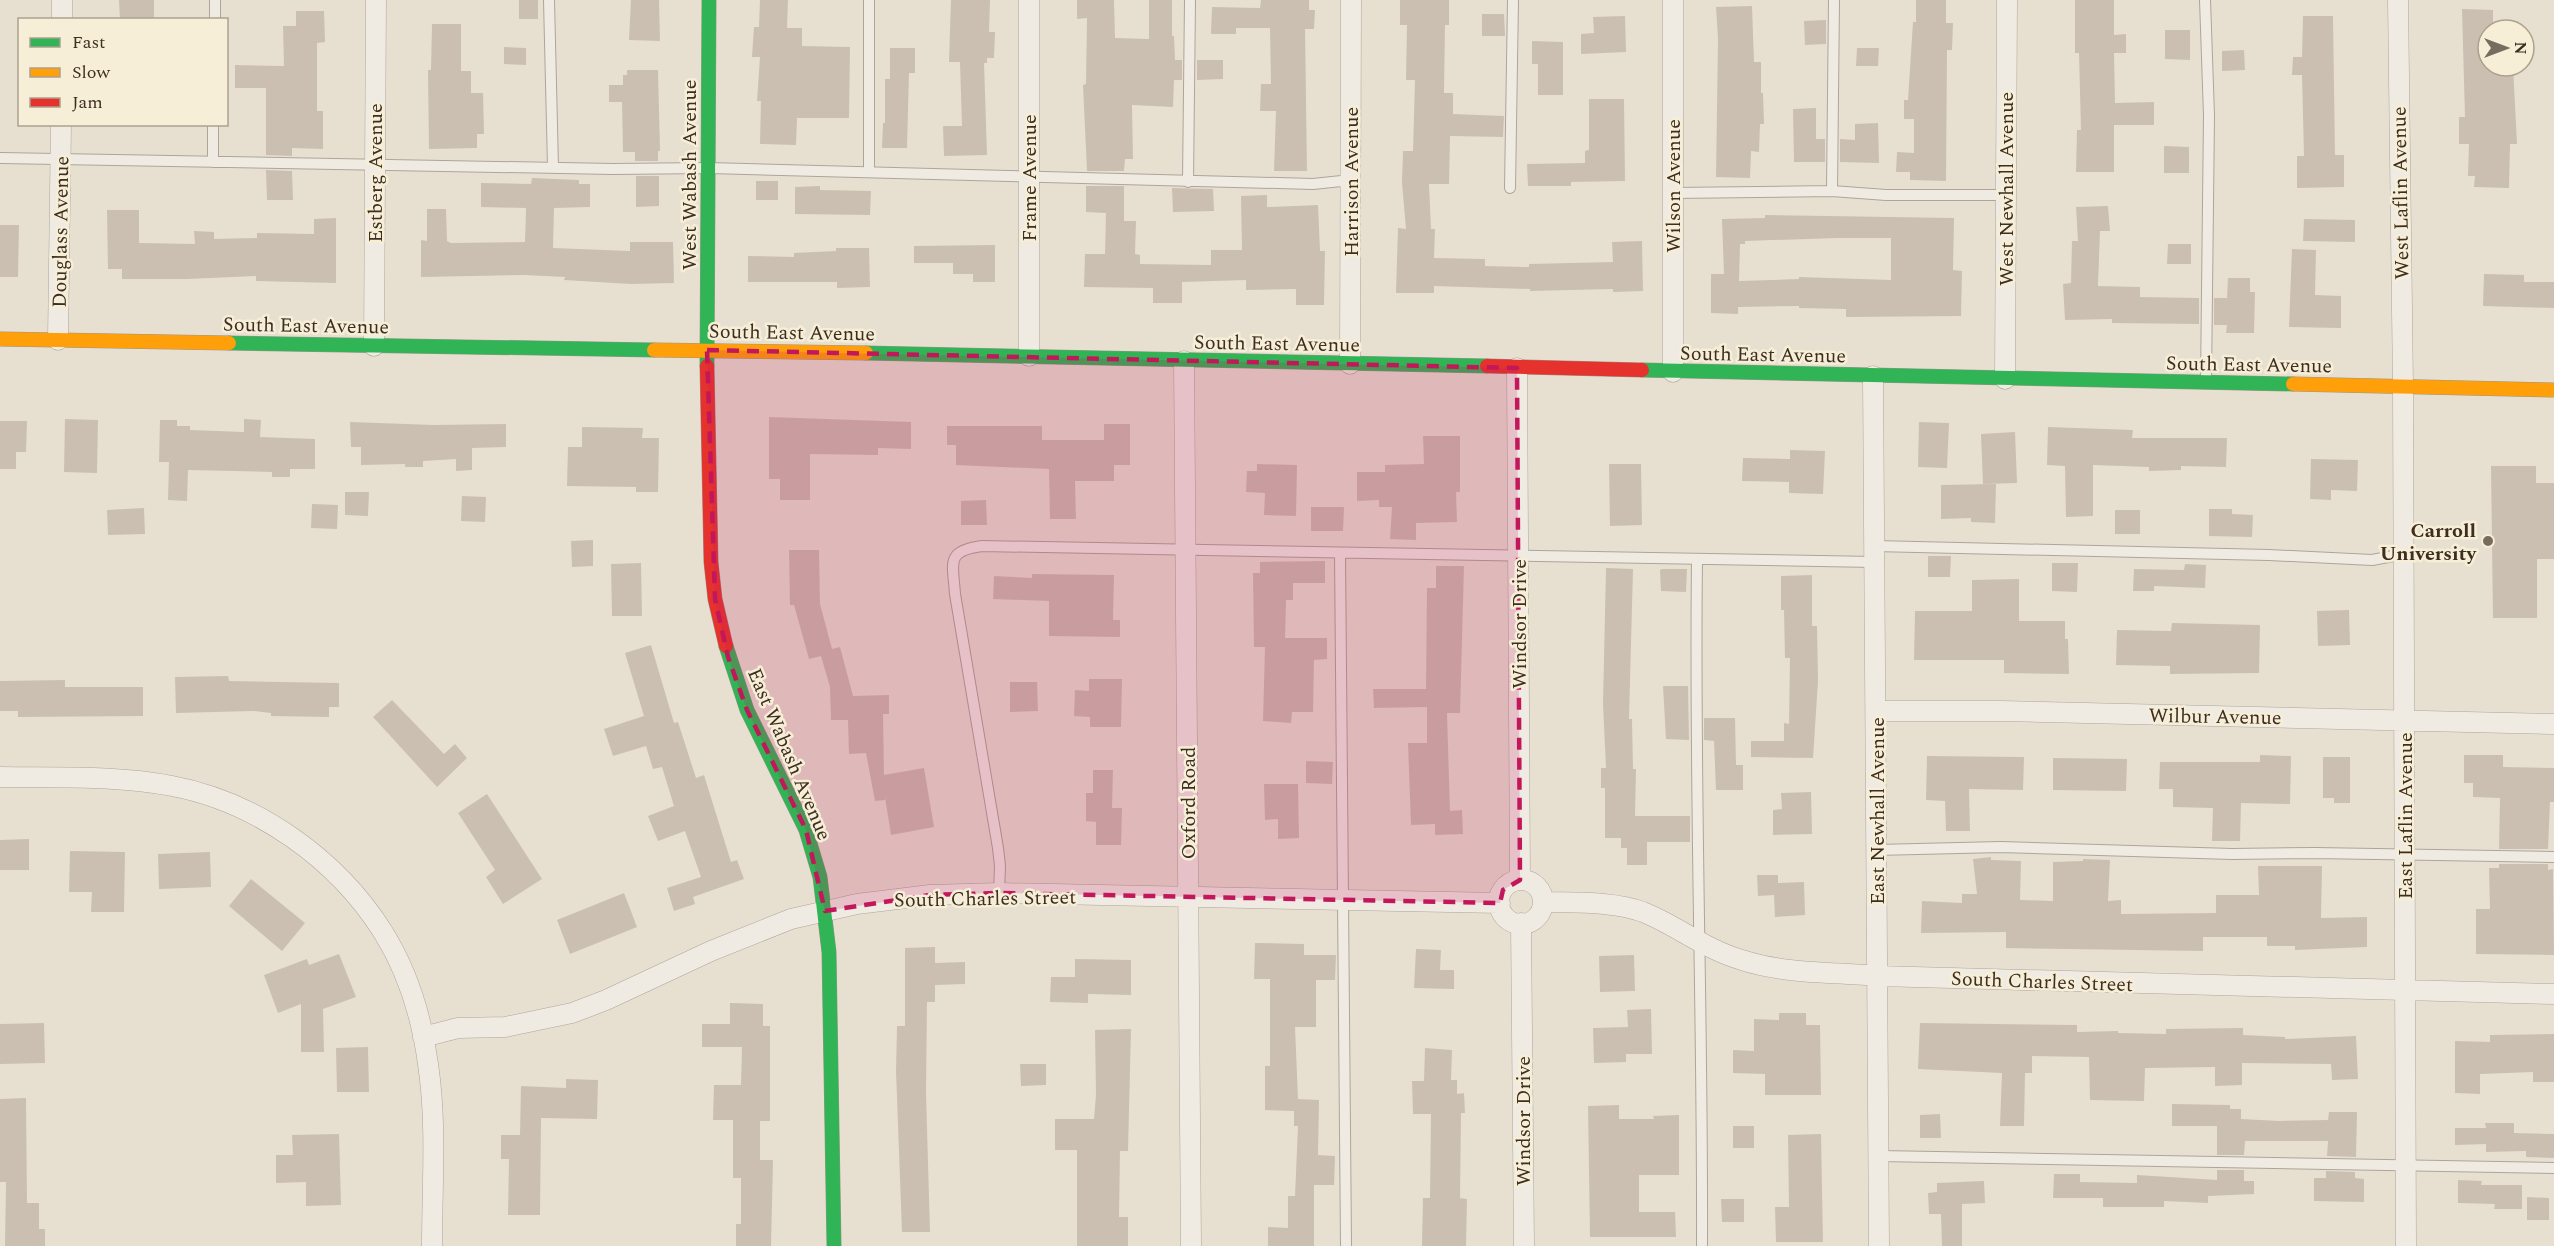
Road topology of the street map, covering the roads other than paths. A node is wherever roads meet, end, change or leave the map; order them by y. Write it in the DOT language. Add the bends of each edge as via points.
graph roads {
  1 [pos="62,0"];
  2 [pos="215,0"];
  3 [pos="376,0"];
  4 [pos="549,0"];
  5 [pos="709,0"];
  6 [pos="869,0"];
  7 [pos="1029,0"];
  8 [pos="1190,0"];
  9 [pos="1351,0"];
  10 [pos="1513,0"];
  11 [pos="1673,0"];
  12 [pos="1833,0"];
  13 [pos="2007,0"];
  14 [pos="2205,0"];
  15 [pos="2398,0"];
  16 [pos="62,18"];
  17 [pos="214,18"];
  18 [pos="61,126"];
  19 [pos="213,126"];
  20 [pos="0,158"];
  21 [pos="61,159"];
  22 [pos="213,162"];
  23 [pos="374,164"];
  24 [pos="553,167"];
  25 [pos="709,168"];
  26 [pos="868,172"];
  27 [pos="1029,176"];
  28 [pos="1351,180"];
  29 [pos="1188,182"];
  30 [pos="1510,189"];
  31 [pos="1832,191"];
  32 [pos="1673,193"];
  33 [pos="2006,195"];
  34 [pos="0,339"];
  35 [pos="58,340"];
  36 [pos="374,346"];
  37 [pos="707,350"];
  38 [pos="1029,356"];
  39 [pos="1184,361"];
  40 [pos="1350,364"];
  41 [pos="1517,368"];
  42 [pos="1672,372"];
  43 [pos="1873,376"];
  44 [pos="2005,379"];
  45 [pos="2206,383"];
  46 [pos="2403,387"];
  47 [pos="2554,390"];
  48 [pos="1185,550"];
  49 [pos="1340,553"];
  50 [pos="1875,554"];
  51 [pos="2404,554"];
  52 [pos="1519,556"];
  53 [pos="1697,560"];
  54 [pos="1877,711"];
  55 [pos="2404,720"];
  56 [pos="2554,724"];
  57 [pos="0,777"];
  58 [pos="1876,850"];
  59 [pos="2405,856"];
  60 [pos="2554,857"];
  61 [pos="1520,880"];
  62 [pos="999,893"];
  63 [pos="1188,898"];
  64 [pos="1343,900"];
  65 [pos="1543,902"];
  66 [pos="1500,903"];
  67 [pos="825,911"];
  68 [pos="1521,923"];
  69 [pos="1700,944"];
  70 [pos="1878,976"];
  71 [pos="2406,990"];
  72 [pos="2554,994"];
  73 [pos="423,1037"];
  74 [pos="1879,1156"];
  75 [pos="2406,1165"];
  76 [pos="2554,1168"];
  77 [pos="432,1246"];
  78 [pos="834,1246"];
  79 [pos="1191,1246"];
  80 [pos="1346,1246"];
  81 [pos="1524,1246"];
  82 [pos="1702,1246"];
  83 [pos="1879,1246"];
  84 [pos="2406,1246"];
  1 -- 16 [label="street"];
  2 -- 17 [label="lane"];
  3 -- 23 [label="street, Estberg Avenue"];
  4 -- 24 [label="lane"];
  5 -- 25 [label="main road, West Wabash Avenue"];
  6 -- 26 [label="lane"];
  7 -- 27 [label="street, Frame Avenue"];
  8 -- 29 [label="lane"];
  9 -- 28 [label="street, Harrison Avenue"];
  10 -- 30 [label="lane"];
  11 -- 32 [label="street, Wilson Avenue"];
  12 -- 31 [label="lane"];
  13 -- 33 [label="street, West Newhall Avenue"];
  14 -- 45 [label="lane" via="2209,115"];
  15 -- 46 [label="street, West Laflin Avenue"];
  18 -- 21 [label="street, Douglass Avenue"];
  19 -- 22 [label="lane"];
  20 -- 21 [label="lane"];
  21 -- 22 [label="lane"];
  21 -- 35 [label="street, Douglass Avenue"];
  22 -- 23 [label="lane"];
  23 -- 24 [label="lane"];
  23 -- 36 [label="street, Estberg Avenue"];
  24 -- 25 [label="lane"];
  25 -- 26 [label="lane"];
  25 -- 37 [label="main road, West Wabash Avenue"];
  26 -- 27 [label="lane"];
  27 -- 29 [label="lane"];
  27 -- 38 [label="street, Frame Avenue"];
  28 -- 29 [label="lane" via="1313,184"];
  28 -- 40 [label="street, Harrison Avenue"];
  31 -- 32 [label="lane"];
  31 -- 33 [label="lane"];
  32 -- 42 [label="street, Wilson Avenue"];
  33 -- 44 [label="street, West Newhall Avenue"];
  34 -- 35 [label="main road, South East Avenue"];
  35 -- 36 [label="main road, South East Avenue"];
  36 -- 37 [label="main road, South East Avenue"];
  37 -- 38 [label="main road, South East Avenue"];
  37 -- 67 [label="main road, East Wabash Avenue" via="711,562 721,632 747,710 806,830"];
  38 -- 39 [label="main road, South East Avenue"];
  39 -- 40 [label="main road, South East Avenue"];
  39 -- 48 [label="street, Oxford Road"];
  40 -- 41 [label="main road, South East Avenue"];
  41 -- 42 [label="main road, South East Avenue"];
  41 -- 52 [label="street, Windsor Drive"];
  42 -- 43 [label="main road, South East Avenue"];
  43 -- 44 [label="main road, South East Avenue"];
  43 -- 50 [label="street, East Newhall Avenue"];
  44 -- 45 [label="main road, South East Avenue"];
  45 -- 46 [label="main road, South East Avenue"];
  46 -- 47 [label="main road, South East Avenue"];
  46 -- 51 [label="street, East Laflin Avenue"];
  48 -- 49 [label="lane"];
  48 -- 62 [label="lane" via="982,546 958,551 953,564 955,594 998,848"];
  48 -- 63 [label="street, Oxford Road"];
  49 -- 52 [label="lane"];
  49 -- 64 [label="lane"];
  50 -- 51 [label="lane" via="2269,555 2372,560"];
  50 -- 53 [label="lane"];
  50 -- 54 [label="street, East Newhall Avenue"];
  51 -- 55 [label="street, East Laflin Avenue"];
  52 -- 53 [label="lane"];
  52 -- 61 [label="street, Windsor Drive"];
  53 -- 69 [label="lane"];
  54 -- 55 [label="street, Wilbur Avenue"];
  54 -- 58 [label="street, East Newhall Avenue"];
  55 -- 56 [label="street, Wilbur Avenue"];
  55 -- 59 [label="street, East Laflin Avenue"];
  57 -- 73 [label="street" via="129,779 174,786 208,795 266,821 324,863 383,932 417,1007"];
  58 -- 59 [label="lane" via="2001,847"];
  58 -- 70 [label="street, East Newhall Avenue"];
  59 -- 60 [label="lane"];
  59 -- 71 [label="street, East Laflin Avenue"];
  61 -- 65 [label="street" via="1539,889"];
  61 -- 66 [label="street" via="1503,890"];
  62 -- 63 [label="street, South Charles Street"];
  62 -- 67 [label="street, South Charles Street" via="930,895"];
  63 -- 64 [label="street, South Charles Street"];
  63 -- 79 [label="street, Oxford Road"];
  64 -- 66 [label="street, South Charles Street"];
  64 -- 80 [label="lane"];
  65 -- 68 [label="street" via="1539,915"];
  65 -- 69 [label="street, South Charles Street" via="1605,905 1641,912"];
  66 -- 68 [label="street" via="1504,915"];
  67 -- 73 [label="street, South Charles Street" via="791,919 711,951 572,1013 505,1027 458,1028"];
  67 -- 78 [label="main road, East Wabash Avenue"];
  68 -- 81 [label="street, Windsor Drive"];
  69 -- 70 [label="street, South Charles Street" via="1760,965"];
  69 -- 82 [label="lane"];
  70 -- 71 [label="street, South Charles Street"];
  70 -- 74 [label="street, East Newhall Avenue"];
  71 -- 72 [label="street, South Charles Street"];
  71 -- 75 [label="street, East Laflin Avenue"];
  73 -- 77 [label="street" via="431,1094"];
  74 -- 75 [label="lane"];
  74 -- 83 [label="street, East Newhall Avenue"];
  75 -- 76 [label="lane"];
  75 -- 84 [label="street, East Laflin Avenue"];
}
